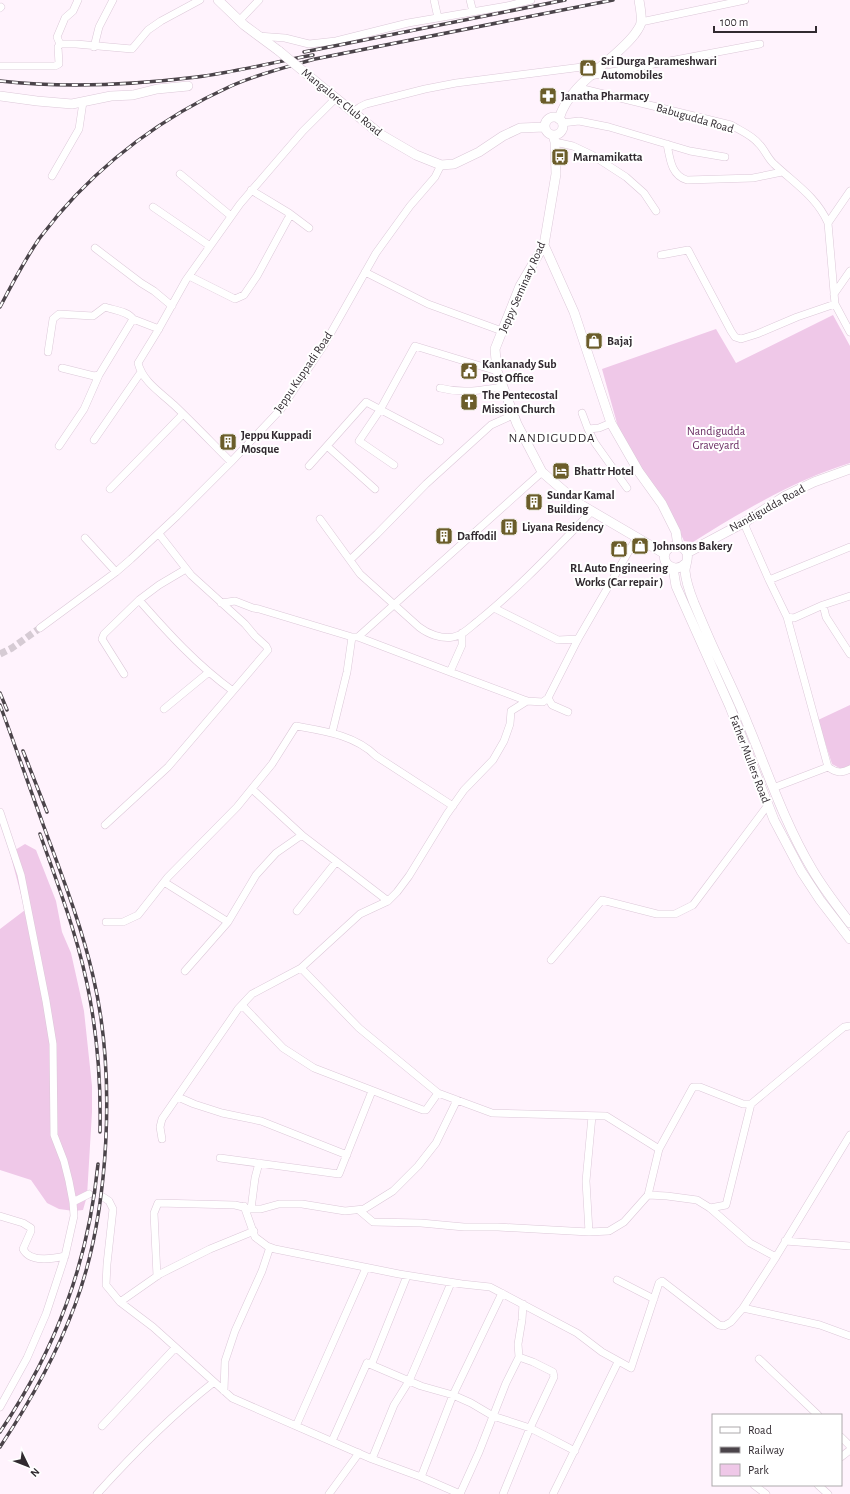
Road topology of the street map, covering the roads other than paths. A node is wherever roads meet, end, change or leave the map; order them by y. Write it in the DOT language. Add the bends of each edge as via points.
graph roads {
  1 [pos="78,0"];
  2 [pos="113,0"];
  3 [pos="200,0"];
  4 [pos="218,0"];
  5 [pos="259,0"];
  6 [pos="434,0"];
  7 [pos="470,0"];
  8 [pos="531,0"];
  9 [pos="639,0"];
  10 [pos="745,0"];
  11 [pos="473,12"];
  12 [pos="438,18"];
  13 [pos="239,21"];
  14 [pos="641,22"];
  15 [pos="258,36"];
  16 [pos="60,44"];
  17 [pos="760,44"];
  18 [pos="94,46"];
  19 [pos="0,66"];
  20 [pos="599,68"];
  21 [pos="590,76"];
  22 [pos="188,86"];
  23 [pos="579,88"];
  24 [pos="0,96"];
  25 [pos="336,98"];
  26 [pos="83,102"];
  27 [pos="353,112"];
  28 [pos="560,121"];
  29 [pos="545,127"];
  30 [pos="554,138"];
  31 [pos="667,144"];
  32 [pos="725,157"];
  33 [pos="441,166"];
  34 [pos="782,172"];
  35 [pos="180,174"];
  36 [pos="52,176"];
  37 [pos="251,190"];
  38 [pos="850,191"];
  39 [pos="154,207"];
  40 [pos="656,211"];
  41 [pos="289,213"];
  42 [pos="231,216"];
  43 [pos="828,223"];
  44 [pos="309,228"];
  45 [pos="544,245"];
  46 [pos="210,246"];
  47 [pos="95,248"];
  48 [pos="661,255"];
  49 [pos="850,270"];
  50 [pos="365,272"];
  51 [pos="189,276"];
  52 [pos="834,294"];
  53 [pos="835,304"];
  54 [pos="172,306"];
  55 [pos="133,319"];
  56 [pos="159,329"];
  57 [pos="502,331"];
  58 [pos="850,332"];
  59 [pos="48,352"];
  60 [pos="62,368"];
  61 [pos="497,371"];
  62 [pos="141,372"];
  63 [pos="99,375"];
  64 [pos="440,388"];
  65 [pos="503,388"];
  66 [pos="380,410"];
  67 [pos="582,412"];
  68 [pos="183,414"];
  69 [pos="513,415"];
  70 [pos="611,423"];
  71 [pos="588,429"];
  72 [pos="94,440"];
  73 [pos="440,441"];
  74 [pos="59,446"];
  75 [pos="326,446"];
  76 [pos="231,462"];
  77 [pos="394,465"];
  78 [pos="309,466"];
  79 [pos="850,469"];
  80 [pos="542,472"];
  81 [pos="627,488"];
  82 [pos="110,489"];
  83 [pos="375,490"];
  84 [pos="592,511"];
  85 [pos="320,519"];
  86 [pos="746,522"];
  87 [pos="158,534"];
  88 [pos="85,538"];
  89 [pos="637,538"];
  90 [pos="678,546"];
  91 [pos="850,547"];
  92 [pos="687,553"];
  93 [pos="665,554"];
  94 [pos="350,560"];
  95 [pos="686,563"];
  96 [pos="186,568"];
  97 [pos="673,568"];
  98 [pos="116,572"];
  99 [pos="769,580"];
  100 [pos="850,596"];
  101 [pos="139,600"];
  102 [pos="222,602"];
  103 [pos="395,605"];
  104 [pos="823,605"];
  105 [pos="494,608"];
  106 [pos="787,617"];
  107 [pos="40,628"];
  108 [pos="462,633"];
  109 [pos="355,637"];
  110 [pos="578,639"];
  111 [pos="850,654"];
  112 [pos="209,672"];
  113 [pos="450,672"];
  114 [pos="124,674"];
  115 [pos="233,691"];
  116 [pos="548,698"];
  117 [pos="527,701"];
  118 [pos="164,709"];
  119 [pos="568,712"];
  120 [pos="332,733"];
  121 [pos="828,767"];
  122 [pos="850,769"];
  123 [pos="772,788"];
  124 [pos="252,789"];
  125 [pos="768,805"];
  126 [pos="453,806"];
  127 [pos="0,812"];
  128 [pos="105,825"];
  129 [pos="303,836"];
  130 [pos="336,862"];
  131 [pos="164,882"];
  132 [pos="388,901"];
  133 [pos="297,911"];
  134 [pos="106,922"];
  135 [pos="228,922"];
  136 [pos="850,923"];
  137 [pos="850,939"];
  138 [pos="551,960"];
  139 [pos="301,968"];
  140 [pos="185,970"];
  141 [pos="242,1005"];
  142 [pos="850,1026"];
  143 [pos="372,1091"];
  144 [pos="438,1092"];
  145 [pos="178,1097"];
  146 [pos="457,1100"];
  147 [pos="751,1104"];
  148 [pos="592,1116"];
  149 [pos="850,1135"];
  150 [pos="162,1139"];
  151 [pos="659,1149"];
  152 [pos="347,1154"];
  153 [pos="220,1158"];
  154 [pos="259,1163"];
  155 [pos="89,1194"];
  156 [pos="648,1195"];
  157 [pos="103,1197"];
  158 [pos="74,1202"];
  159 [pos="248,1208"];
  160 [pos="710,1208"];
  161 [pos="360,1211"];
  162 [pos="0,1216"];
  163 [pos="254,1231"];
  164 [pos="589,1232"];
  165 [pos="785,1241"];
  166 [pos="850,1246"];
  167 [pos="270,1247"];
  168 [pos="65,1256"];
  169 [pos="776,1257"];
  170 [pos="366,1268"];
  171 [pos="157,1276"];
  172 [pos="407,1276"];
  173 [pos="617,1280"];
  174 [pos="451,1282"];
  175 [pos="502,1293"];
  176 [pos="654,1299"];
  177 [pos="120,1302"];
  178 [pos="523,1304"];
  179 [pos="742,1308"];
  180 [pos="850,1336"];
  181 [pos="175,1348"];
  182 [pos="519,1357"];
  183 [pos="759,1360"];
  184 [pos="618,1362"];
  185 [pos="367,1363"];
  186 [pos="409,1381"];
  187 [pos="214,1382"];
  188 [pos="224,1391"];
  189 [pos="453,1395"];
  190 [pos="0,1408"];
  191 [pos="817,1414"];
  192 [pos="493,1416"];
  193 [pos="102,1426"];
  194 [pos="296,1426"];
  195 [pos="530,1428"];
  196 [pos="842,1438"];
  197 [pos="332,1441"];
  198 [pos="850,1446"];
  199 [pos="575,1452"];
  200 [pos="359,1453"];
  201 [pos="372,1459"];
  202 [pos="421,1477"];
  203 [pos="755,1486"];
  204 [pos="819,1486"];
  205 [pos="332,1493"];
  206 [pos="97,1494"];
  207 [pos="460,1494"];
  208 [pos="503,1494"];
  209 [pos="553,1494"];
  210 [pos="766,1494"];
  211 [pos="828,1494"];
  1 -- 16 [label="street" via="73,11 65,18 57,37"];
  2 -- 18 [label="street" via="99,27"];
  3 -- 18 [label="street" via="148,30 132,49"];
  4 -- 13 [label="main road, Mangalore Club Road"];
  5 -- 13 [label="street"];
  6 -- 12 [label="street"];
  7 -- 11 [label="street"];
  8 -- 11 [label="street"];
  9 -- 14 [label="main road"];
  10 -- 14 [label="street"];
  11 -- 12 [label="street"];
  12 -- 15 [label="street" via="336,41 309,44 285,38"];
  13 -- 15 [label="main road, Mangalore Club Road"];
  14 -- 20 [label="main road" via="625,46"];
  15 -- 25 [label="main road, Mangalore Club Road, bridge"];
  16 -- 18 [label="street"];
  16 -- 19 [label="street" via="59,64 55,66"];
  17 -- 21 [label="street"];
  20 -- 21 [label="main road"];
  20 -- 27 [label="street" via="551,70 441,86 366,104"];
  21 -- 23 [label="main road"];
  22 -- 26 [label="main road"];
  23 -- 28 [label="main road" via="565,104"];
  23 -- 34 [label="street, Babugudda Road" via="731,125 752,137"];
  24 -- 26 [label="main road" via="72,104"];
  25 -- 27 [label="main road, Mangalore Club Road"];
  25 -- 37 [label="street"];
  26 -- 36 [label="street" via="79,129"];
  27 -- 33 [label="main road, Mangalore Club Road" via="380,134"];
  28 -- 29 [label="main road" via="550,118"];
  28 -- 30 [label="main road" via="563,126"];
  28 -- 31 [label="street" via="579,121"];
  29 -- 30 [label="main road"];
  29 -- 33 [label="main road" via="520,128 479,152 454,164"];
  30 -- 40 [label="street" via="579,149 626,177 644,193"];
  30 -- 45 [label="main road, Jeppy Seminary Road" via="556,174"];
  31 -- 32 [label="street"];
  31 -- 34 [label="street" via="674,171 680,178 687,180 753,178"];
  33 -- 50 [label="street, Jeppu Kuppadi Road"];
  34 -- 43 [label="street, Babugudda Road" via="817,203"];
  35 -- 42 [label="street"];
  37 -- 41 [label="street"];
  37 -- 42 [label="street"];
  38 -- 43 [label="street"];
  39 -- 46 [label="street"];
  41 -- 44 [label="street"];
  41 -- 51 [label="street" via="257,276 244,295 235,300"];
  42 -- 46 [label="street"];
  43 -- 52 [label="street, Babugudda Road"];
  45 -- 57 [label="main road, Jeppy Seminary Road" via="520,286"];
  45 -- 70 [label="main road" via="574,312"];
  46 -- 51 [label="street"];
  47 -- 54 [label="street"];
  48 -- 53 [label="street" via="688,250 731,331 741,339 797,316"];
  49 -- 52 [label="street"];
  50 -- 57 [label="street" via="428,304"];
  50 -- 76 [label="street, Jeppu Kuppadi Road" via="324,345 281,409"];
  51 -- 54 [label="street"];
  52 -- 53 [label="street, Babugudda Road"];
  53 -- 58 [label="street, Babugudda Road"];
  54 -- 56 [label="street"];
  55 -- 56 [label="street"];
  55 -- 59 [label="street" via="126,313 105,307 93,316 59,314 52,319"];
  55 -- 63 [label="street"];
  56 -- 62 [label="street" via="138,363"];
  57 -- 61 [label="main road, Jeppy Seminary Road" via="495,349"];
  60 -- 63 [label="street"];
  61 -- 65 [label="main road, Jeppy Seminary Road"];
  61 -- 66 [label="street" via="415,346"];
  62 -- 68 [label="street"];
  62 -- 72 [label="street"];
  63 -- 74 [label="street" via="84,409"];
  64 -- 65 [label="street" via="474,392"];
  65 -- 69 [label="main road, Jeppy Seminary Road"];
  66 -- 73 [label="street"];
  66 -- 75 [label="street" via="366,402"];
  66 -- 77 [label="street" via="359,441"];
  67 -- 71 [label="street"];
  68 -- 76 [label="street"];
  68 -- 82 [label="street"];
  69 -- 80 [label="main road, Jeppy Seminary Road"];
  69 -- 94 [label="street" via="491,425 426,484"];
  70 -- 71 [label="street"];
  70 -- 90 [label="main road" via="639,472 662,504 676,532"];
  71 -- 81 [label="street"];
  75 -- 78 [label="street"];
  75 -- 83 [label="street"];
  76 -- 87 [label="street, Jeppu Kuppadi Road"];
  79 -- 86 [label="main road, Nandigudda Road" via="785,496"];
  80 -- 84 [label="main road, Jeppy Seminary Road" via="578,503"];
  80 -- 103 [label="street"];
  84 -- 89 [label="main road, Jeppy Seminary Road"];
  84 -- 105 [label="street"];
  85 -- 94 [label="street"];
  86 -- 92 [label="main road, Nandigudda Road"];
  86 -- 99 [label="street" via="746,528"];
  87 -- 96 [label="street"];
  87 -- 98 [label="street, Jeppu Kuppadi Road"];
  88 -- 98 [label="street"];
  89 -- 93 [label="main road, Jeppy Seminary Road"];
  89 -- 110 [label="street"];
  90 -- 92 [label="main road"];
  90 -- 93 [label="main road" via="672,547"];
  91 -- 99 [label="street"];
  92 -- 95 [label="main road"];
  93 -- 97 [label="main road" via="665,561"];
  94 -- 103 [label="street" via="360,574"];
  95 -- 97 [label="main road" via="680,568"];
  95 -- 123 [label="main road" via="686,579 692,599 748,724"];
  96 -- 101 [label="street"];
  96 -- 102 [label="street"];
  97 -- 125 [label="main road, Father Mullers Road" via="676,586 730,707"];
  98 -- 107 [label="street, Jeppu Kuppadi Road"];
  99 -- 106 [label="street"];
  100 -- 104 [label="street"];
  101 -- 112 [label="street" via="178,644"];
  101 -- 114 [label="street" via="102,639"];
  102 -- 109 [label="street" via="235,601"];
  102 -- 115 [label="street" via="268,650"];
  103 -- 108 [label="street" via="428,634 453,637"];
  103 -- 109 [label="street"];
  104 -- 106 [label="street" via="794,618"];
  104 -- 111 [label="street" via="826,617"];
  105 -- 108 [label="street"];
  105 -- 110 [label="street" via="558,640"];
  106 -- 121 [label="street"];
  108 -- 113 [label="street" via="462,645"];
  109 -- 113 [label="street"];
  109 -- 120 [label="street"];
  110 -- 116 [label="street"];
  112 -- 115 [label="street"];
  112 -- 118 [label="street"];
  113 -- 117 [label="street"];
  115 -- 128 [label="street" via="168,767"];
  116 -- 117 [label="street" via="543,702"];
  116 -- 119 [label="street" via="552,705"];
  117 -- 126 [label="street" via="511,711 504,741 493,760"];
  120 -- 124 [label="street" via="296,726 272,764"];
  120 -- 126 [label="street" via="368,748 376,756"];
  121 -- 122 [label="street" via="836,772"];
  121 -- 123 [label="street"];
  123 -- 136 [label="main road" via="812,868"];
  124 -- 129 [label="street"];
  124 -- 131 [label="street" via="237,808"];
  125 -- 137 [label="main road, Father Mullers Road" via="801,871"];
  125 -- 138 [label="street" via="693,905 675,914 657,914 602,900"];
  126 -- 132 [label="street" via="409,876"];
  127 -- 158 [label="street" via="20,875 45,994 53,1044 54,1135 64,1160"];
  129 -- 130 [label="street"];
  129 -- 135 [label="street" via="276,853 256,875"];
  130 -- 132 [label="street"];
  130 -- 133 [label="street"];
  131 -- 134 [label="street" via="138,915 123,922"];
  131 -- 135 [label="street"];
  132 -- 139 [label="street" via="360,914"];
  135 -- 140 [label="street"];
  139 -- 141 [label="street" via="252,994"];
  139 -- 144 [label="street" via="358,1028"];
  141 -- 143 [label="street" via="283,1048 314,1068"];
  141 -- 145 [label="street"];
  142 -- 147 [label="street" via="844,1027"];
  143 -- 144 [label="street" via="423,1110 426,1110"];
  143 -- 152 [label="street"];
  144 -- 146 [label="street"];
  145 -- 150 [label="street" via="162,1119"];
  145 -- 152 [label="street" via="222,1113 261,1121"];
  146 -- 148 [label="street" via="492,1113"];
  146 -- 161 [label="street" via="436,1144 418,1166 393,1191"];
  147 -- 151 [label="street" via="743,1104 700,1087 693,1087"];
  147 -- 160 [label="street" via="726,1205"];
  148 -- 151 [label="street" via="606,1116"];
  148 -- 164 [label="street" via="586,1181"];
  149 -- 165 [label="street"];
  151 -- 156 [label="street"];
  152 -- 154 [label="street" via="339,1174"];
  153 -- 154 [label="street"];
  154 -- 159 [label="street"];
  155 -- 158 [label="street"];
  156 -- 160 [label="street" via="696,1200"];
  156 -- 164 [label="street" via="624,1222 609,1231"];
  157 -- 177 [label="street" via="109,1201 113,1209 106,1285"];
  158 -- 168 [label="street" via="74,1216"];
  159 -- 161 [label="street" via="302,1204"];
  159 -- 163 [label="street"];
  159 -- 171 [label="street" via="235,1205 158,1203 154,1213"];
  160 -- 169 [label="street" via="750,1243"];
  161 -- 164 [label="street" via="373,1222"];
  162 -- 168 [label="street" via="31,1228 23,1249 27,1255 42,1259"];
  163 -- 167 [label="street" via="255,1237"];
  163 -- 171 [label="street" via="210,1249"];
  165 -- 166 [label="street"];
  165 -- 169 [label="street"];
  167 -- 170 [label="street"];
  167 -- 188 [label="street" via="225,1360"];
  168 -- 190 [label="street" via="46,1314 27,1358"];
  169 -- 179 [label="street"];
  170 -- 172 [label="street"];
  170 -- 194 [label="street"];
  171 -- 177 [label="street"];
  172 -- 174 [label="street"];
  172 -- 185 [label="street" via="372,1363"];
  173 -- 176 [label="street"];
  174 -- 175 [label="street" via="490,1287"];
  174 -- 186 [label="street"];
  175 -- 178 [label="street"];
  175 -- 189 [label="street"];
  176 -- 179 [label="street" via="662,1281 719,1325 724,1326 731,1322"];
  176 -- 184 [label="street" via="631,1368"];
  177 -- 181 [label="street"];
  178 -- 182 [label="street"];
  178 -- 184 [label="street" via="577,1333"];
  179 -- 180 [label="street" via="820,1325"];
  181 -- 187 [label="street"];
  181 -- 193 [label="street"];
  182 -- 192 [label="street"];
  182 -- 195 [label="street" via="553,1372 554,1377"];
  183 -- 191 [label="street"];
  184 -- 199 [label="street"];
  185 -- 186 [label="street"];
  185 -- 197 [label="street"];
  186 -- 189 [label="street"];
  186 -- 201 [label="street" via="394,1405"];
  187 -- 188 [label="street"];
  187 -- 206 [label="street" via="187,1403"];
  188 -- 194 [label="street" via="232,1398"];
  189 -- 192 [label="street"];
  189 -- 202 [label="street"];
  192 -- 195 [label="street"];
  192 -- 207 [label="street"];
  194 -- 197 [label="street"];
  195 -- 199 [label="street"];
  195 -- 208 [label="street"];
  196 -- 198 [label="street"];
  197 -- 200 [label="street"];
  199 -- 209 [label="street"];
  200 -- 201 [label="street"];
  200 -- 205 [label="street"];
  201 -- 202 [label="street"];
  202 -- 207 [label="street"];
  203 -- 210 [label="street"];
  204 -- 211 [label="street"];
}
